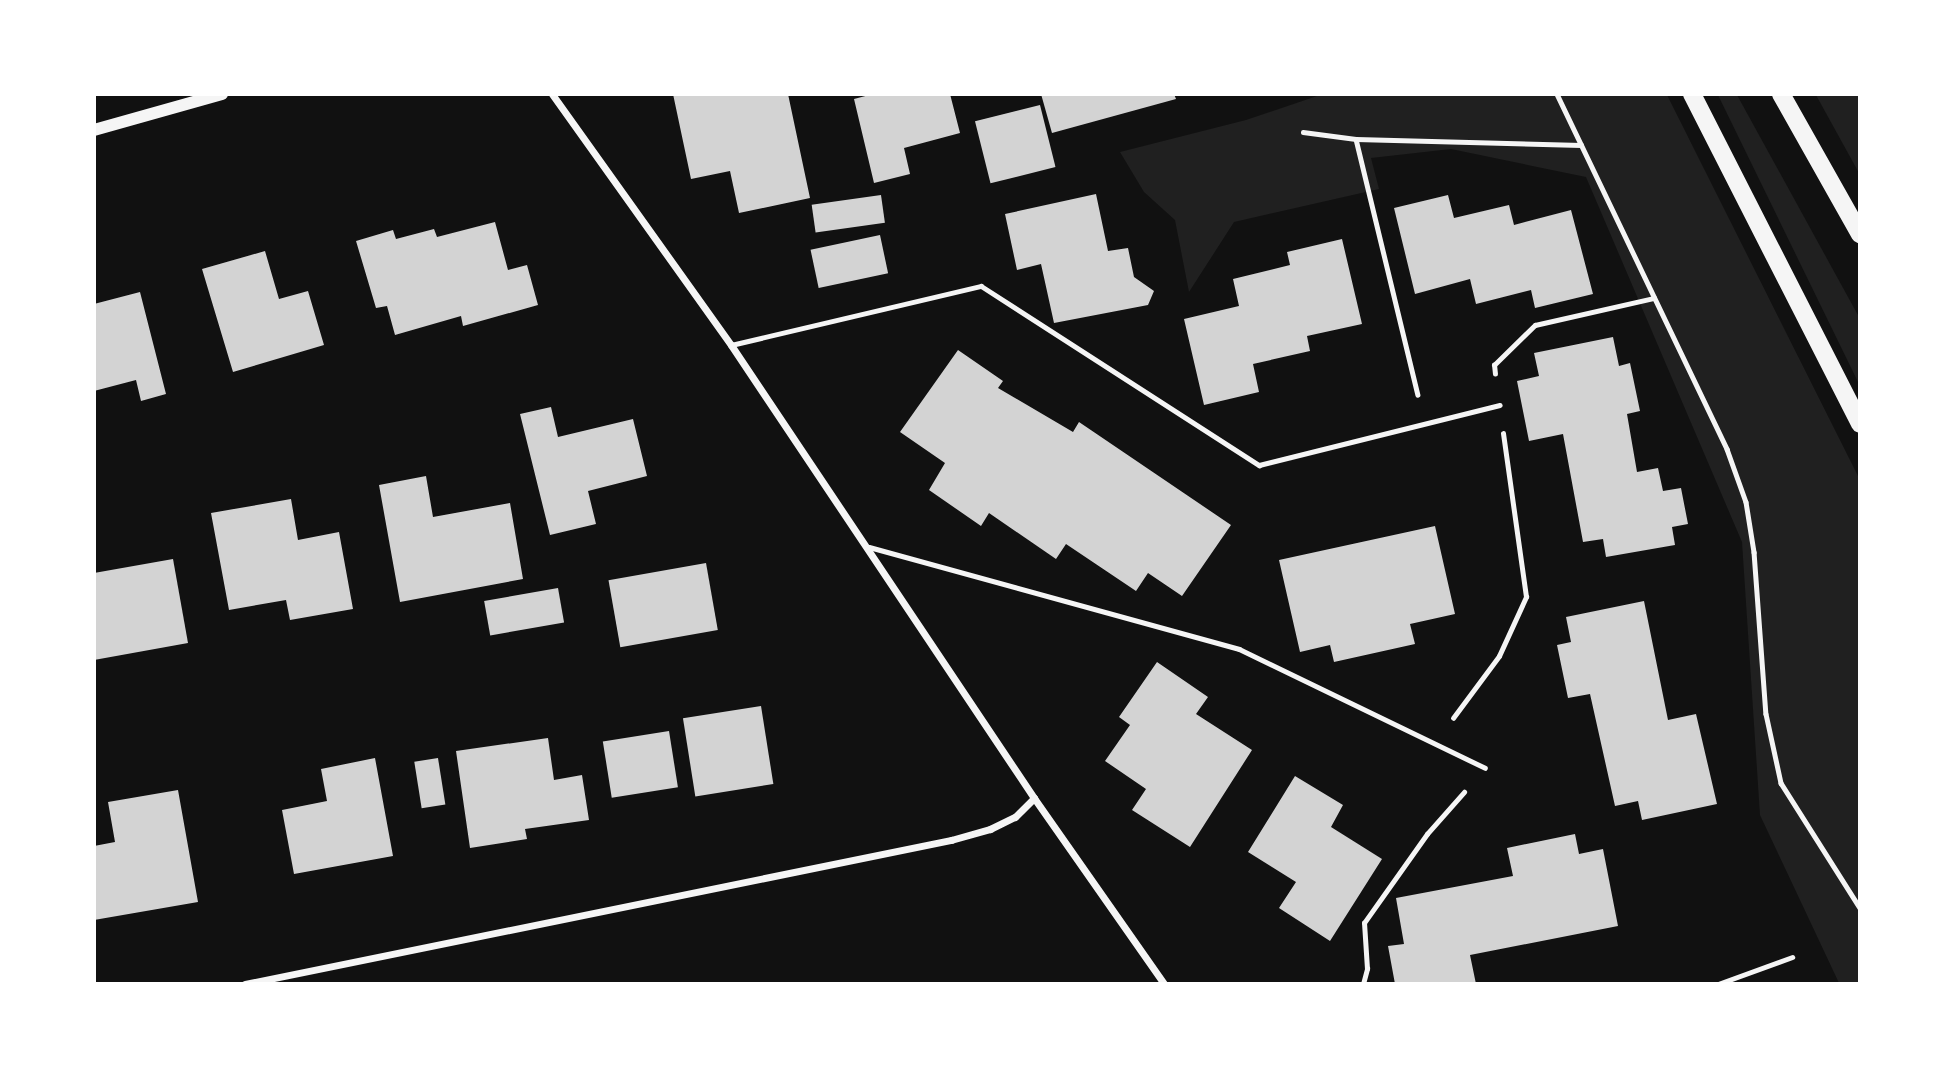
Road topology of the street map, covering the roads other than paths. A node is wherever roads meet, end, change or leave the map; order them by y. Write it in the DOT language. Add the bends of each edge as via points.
graph roads {
  1 [pos="222,94"];
  2 [pos="552,94"];
  3 [pos="1692,94"];
  4 [pos="1781,94"];
  5 [pos="94,130"];
  6 [pos="1860,234"];
  7 [pos="731,345"];
  8 [pos="1500,405"];
  9 [pos="1860,424"];
  10 [pos="869,547"];
  11 [pos="1485,768"];
  12 [pos="1034,798"];
  13 [pos="1792,957"];
  14 [pos="245,984"];
  15 [pos="1164,984"];
  16 [pos="1718,984"];
  1 -- 5 [label="street"];
  2 -- 7 [label="street"];
  3 -- 9 [label="main road"];
  4 -- 6 [label="main road"];
  7 -- 8 [label="lane" via="981,286 1259,465"];
  7 -- 10 [label="street"];
  10 -- 11 [label="lane" via="1239,649"];
  10 -- 12 [label="street"];
  12 -- 14 [label="street" via="1015,817 951,840"];
  12 -- 15 [label="street"];
  13 -- 16 [label="lane"];
}
